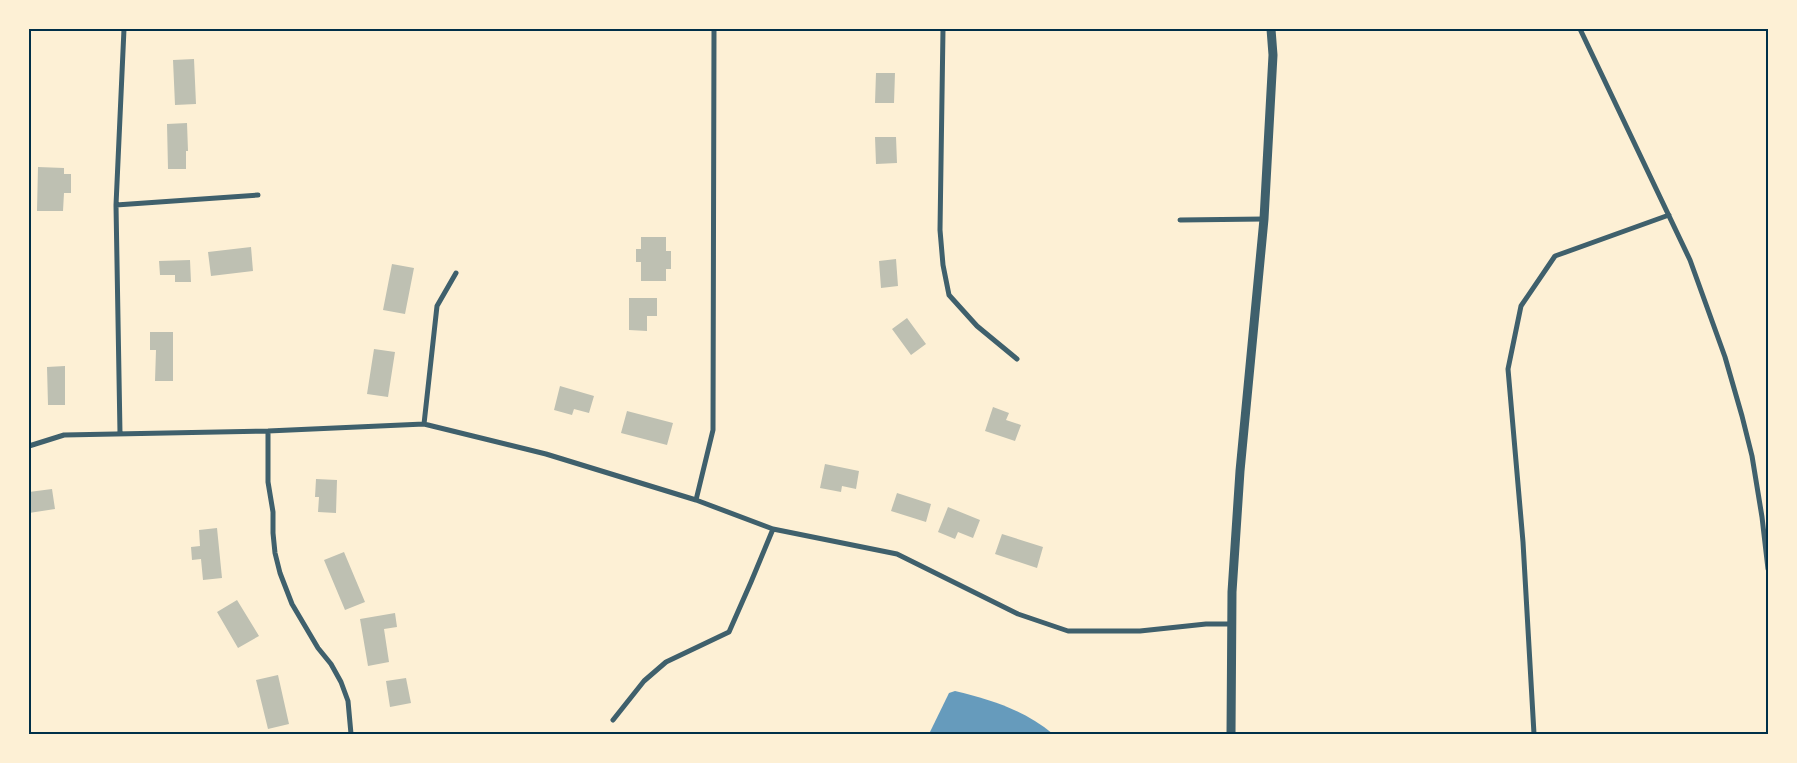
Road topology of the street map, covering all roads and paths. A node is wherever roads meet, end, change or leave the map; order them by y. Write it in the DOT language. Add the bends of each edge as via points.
graph roads {
  1 [pos="124,29"];
  2 [pos="714,29"];
  3 [pos="943,29"];
  4 [pos="1271,29"];
  5 [pos="1580,29"];
  6 [pos="258,195"];
  7 [pos="116,205"];
  8 [pos="1669,215"];
  9 [pos="1264,219"];
  10 [pos="1180,220"];
  11 [pos="456,273"];
  12 [pos="1016,359"];
  13 [pos="424,424"];
  14 [pos="268,431"];
  15 [pos="120,433"];
  16 [pos="29,446"];
  17 [pos="696,500"];
  18 [pos="773,528"];
  19 [pos="1768,569"];
  20 [pos="1231,624"];
  21 [pos="613,720"];
  22 [pos="352,734"];
  23 [pos="1231,734"];
  24 [pos="1534,734"];
  1 -- 7 [label="street"];
  2 -- 17 [label="street" via="713,430"];
  3 -- 12 [label="street" via="940,230 949,294 977,326"];
  4 -- 9 [label="street" via="1273,55"];
  5 -- 8 [label="street"];
  6 -- 7 [label="street"];
  7 -- 15 [label="street"];
  8 -- 19 [label="street" via="1690,260 1742,416 1752,456"];
  8 -- 24 [label="street" via="1556,256 1521,306 1508,369 1523,542"];
  9 -- 10 [label="street"];
  9 -- 20 [label="street" via="1240,471"];
  11 -- 13 [label="street" via="437,306"];
  13 -- 14 [label="street"];
  13 -- 17 [label="street" via="546,454"];
  14 -- 15 [label="street"];
  14 -- 22 [label="street" via="268,482 280,574 292,604 341,682 348,701"];
  15 -- 16 [label="street" via="64,435"];
  17 -- 18 [label="street"];
  18 -- 20 [label="street" via="897,554 1018,614 1068,632 1140,631"];
  18 -- 21 [label="street" via="728,632 666,662 644,681"];
  20 -- 23 [label="street"];
}
